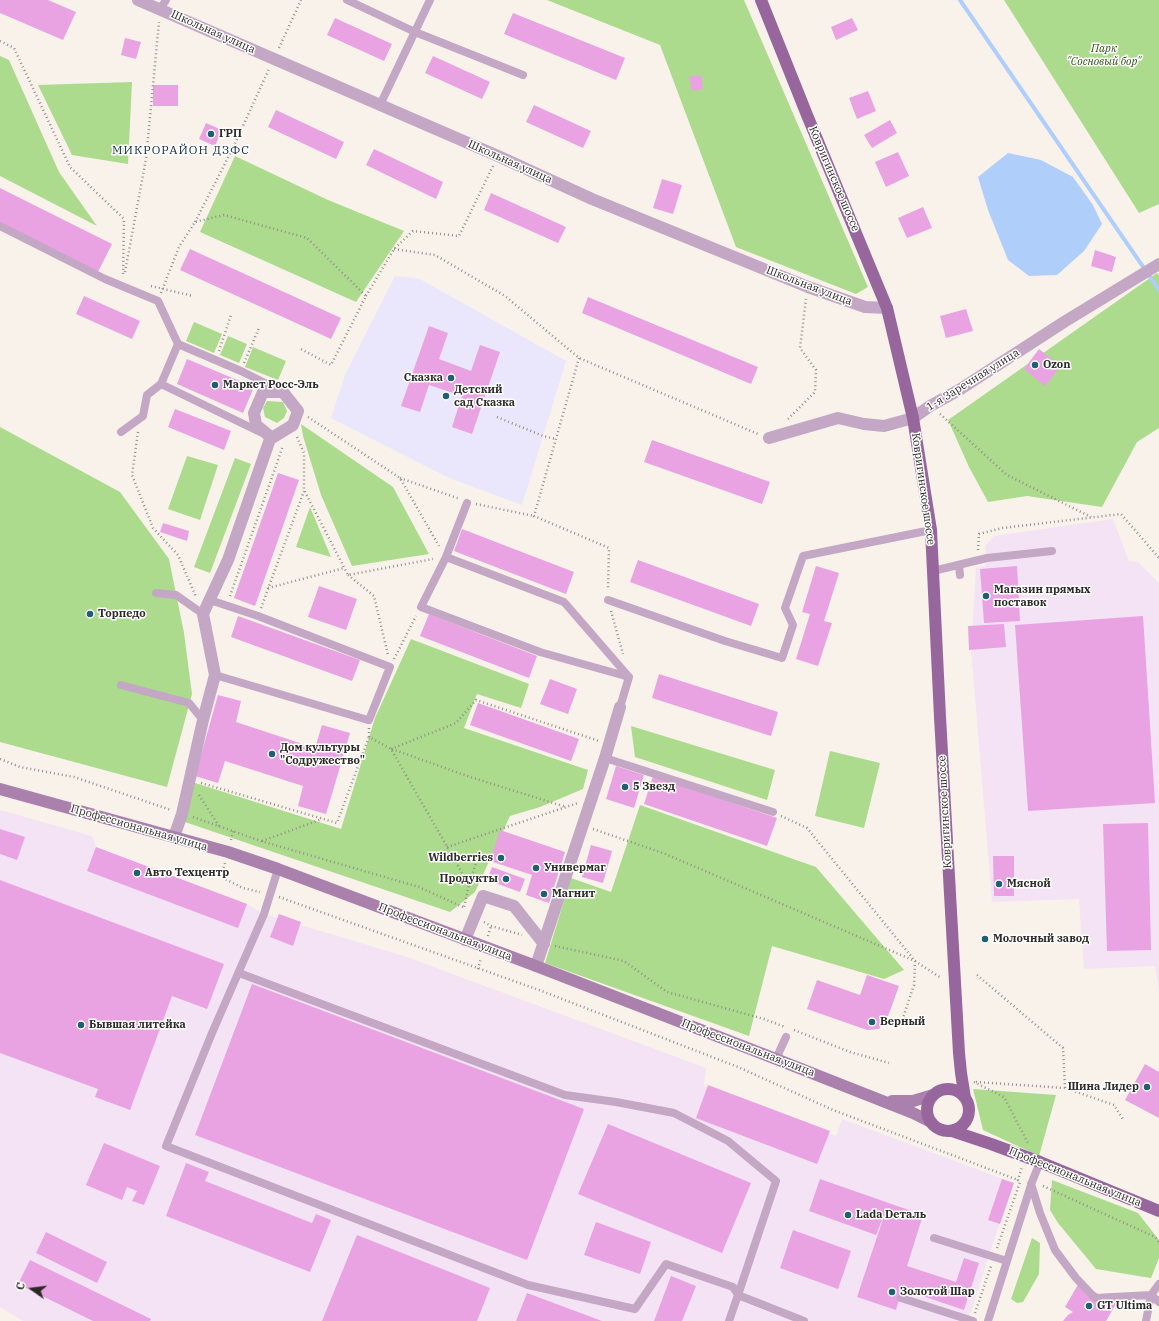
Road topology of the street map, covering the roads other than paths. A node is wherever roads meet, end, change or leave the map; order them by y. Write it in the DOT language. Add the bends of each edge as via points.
graph roads {
  1 [pos="138,0"];
  2 [pos="347,0"];
  3 [pos="430,0"];
  4 [pos="761,0"];
  5 [pos="162,3"];
  6 [pos="415,32"];
  7 [pos="523,76"];
  8 [pos="380,105"];
  9 [pos="0,226"];
  10 [pos="1159,264"];
  11 [pos="887,308"];
  12 [pos="178,344"];
  13 [pos="160,384"];
  14 [pos="283,392"];
  15 [pos="913,418"];
  16 [pos="121,432"];
  17 [pos="272,438"];
  18 [pos="769,438"];
  19 [pos="467,503"];
  20 [pos="931,530"];
  21 [pos="1052,550"];
  22 [pos="446,557"];
  23 [pos="959,565"];
  24 [pos="933,571"];
  25 [pos="960,575"];
  26 [pos="156,592"];
  27 [pos="210,600"];
  28 [pos="608,600"];
  29 [pos="203,614"];
  30 [pos="215,675"];
  31 [pos="630,677"];
  32 [pos="121,685"];
  33 [pos="620,707"];
  34 [pos="203,720"];
  35 [pos="605,758"];
  36 [pos="0,789"];
  37 [pos="773,812"];
  38 [pos="174,837"];
  39 [pos="278,869"];
  40 [pos="465,940"];
  41 [pos="544,944"];
  42 [pos="536,966"];
  43 [pos="239,973"];
  44 [pos="786,1037"];
  45 [pos="959,1053"];
  46 [pos="776,1059"];
  47 [pos="938,1092"];
  48 [pos="965,1098"];
  49 [pos="883,1100"];
  50 [pos="968,1115"];
  51 [pos="931,1122"];
  52 [pos="952,1131"];
  53 [pos="992,1144"];
  54 [pos="1040,1162"];
  55 [pos="1032,1183"];
  56 [pos="1159,1211"];
  57 [pos="934,1238"];
  58 [pos="1007,1261"];
  59 [pos="1159,1284"];
  60 [pos="738,1295"];
  61 [pos="1151,1295"];
  62 [pos="900,1298"];
  63 [pos="1159,1302"];
  64 [pos="729,1321"];
  65 [pos="804,1321"];
  66 [pos="972,1321"];
  67 [pos="988,1321"];
  68 [pos="1146,1321"];
  1 -- 5 [label="street, Школьная улица"];
  2 -- 6 [label="lane"];
  3 -- 6 [label="lane"];
  4 -- 11 [label="main road, Ковригинское шоссе"];
  5 -- 8 [label="street, Школьная улица" via="274,59"];
  6 -- 7 [label="lane"];
  6 -- 8 [label="lane"];
  8 -- 11 [label="street, Школьная улица" via="592,199 808,287 865,307"];
  9 -- 12 [label="lane" via="106,279 158,301"];
  10 -- 15 [label="street, 1-я Заречная улица"];
  11 -- 15 [label="main road, Ковригинское шоссе"];
  12 -- 13 [label="lane"];
  12 -- 14 [label="lane"];
  13 -- 16 [label="lane" via="147,395 143,416"];
  13 -- 17 [label="lane"];
  14 -- 17 [label="street" via="298,410 291,426"];
  14 -- 17 [label="street" via="263,392 254,412 256,425"];
  15 -- 18 [label="street, 1-я Заречная улица" via="884,426 838,418"];
  15 -- 20 [label="main road, Ковригинское шоссе"];
  17 -- 27 [label="street" via="228,560"];
  19 -- 22 [label="lane"];
  20 -- 24 [label="main road, Ковригинское шоссе"];
  20 -- 28 [label="lane" via="803,556 785,608 793,625 782,658"];
  21 -- 23 [label="lane" via="987,558"];
  22 -- 31 [label="lane" via="564,602"];
  22 -- 31 [label="lane" via="421,607 540,652"];
  23 -- 24 [label="lane"];
  23 -- 25 [label="lane"];
  24 -- 45 [label="main road, Ковригинское шоссе"];
  26 -- 29 [label="lane" via="176,595"];
  27 -- 29 [label="street"];
  27 -- 30 [label="lane" via="390,667 369,720"];
  29 -- 30 [label="street"];
  30 -- 34 [label="street"];
  31 -- 33 [label="lane"];
  32 -- 34 [label="lane" via="189,703"];
  33 -- 35 [label="street"];
  34 -- 38 [label="street" via="182,814"];
  35 -- 37 [label="lane"];
  35 -- 41 [label="street"];
  36 -- 38 [label="main road, Профессиональная улица"];
  38 -- 39 [label="main road, Профессиональная улица"];
  39 -- 40 [label="main road, Профессиональная улица"];
  39 -- 43 [label="lane" via="264,914"];
  40 -- 41 [label="street" via="483,896 514,906"];
  40 -- 42 [label="main road, Профессиональная улица"];
  41 -- 42 [label="street"];
  42 -- 46 [label="main road, Профессиональная улица"];
  43 -- 60 [label="lane" via="565,1095 674,1113 728,1141 776,1181"];
  43 -- 60 [label="lane" via="166,1146 528,1285 635,1309 666,1264 733,1287"];
  44 -- 46 [label="lane"];
  45 -- 47 [label="main road, Ковригинское шоссе" via="953,1080"];
  45 -- 48 [label="main road, Ковригинское шоссе"];
  46 -- 49 [label="main road, Профессиональная улица"];
  47 -- 48 [label="main road" via="956,1090"];
  47 -- 49 [label="main road, Профессиональная улица" via="913,1101"];
  47 -- 51 [label="main road" via="930,1100 927,1111"];
  48 -- 50 [label="main road, Профессиональная улица" via="968,1103"];
  49 -- 51 [label="main road, Профессиональная улица"];
  50 -- 52 [label="main road" via="958,1129"];
  50 -- 53 [label="main road, Профессиональная улица" via="974,1128"];
  51 -- 52 [label="main road, Профессиональная улица" via="940,1130"];
  52 -- 53 [label="main road, Профессиональная улица"];
  53 -- 54 [label="main road, Профессиональная улица"];
  54 -- 55 [label="lane"];
  54 -- 56 [label="main road, Профессиональная улица"];
  55 -- 58 [label="lane"];
  55 -- 61 [label="lane" via="1040,1213 1055,1250 1095,1298"];
  57 -- 58 [label="lane"];
  58 -- 67 [label="lane"];
  59 -- 61 [label="lane"];
  60 -- 64 [label="lane"];
  60 -- 65 [label="lane"];
  61 -- 63 [label="lane"];
  61 -- 68 [label="lane"];
  62 -- 66 [label="lane"];
}
